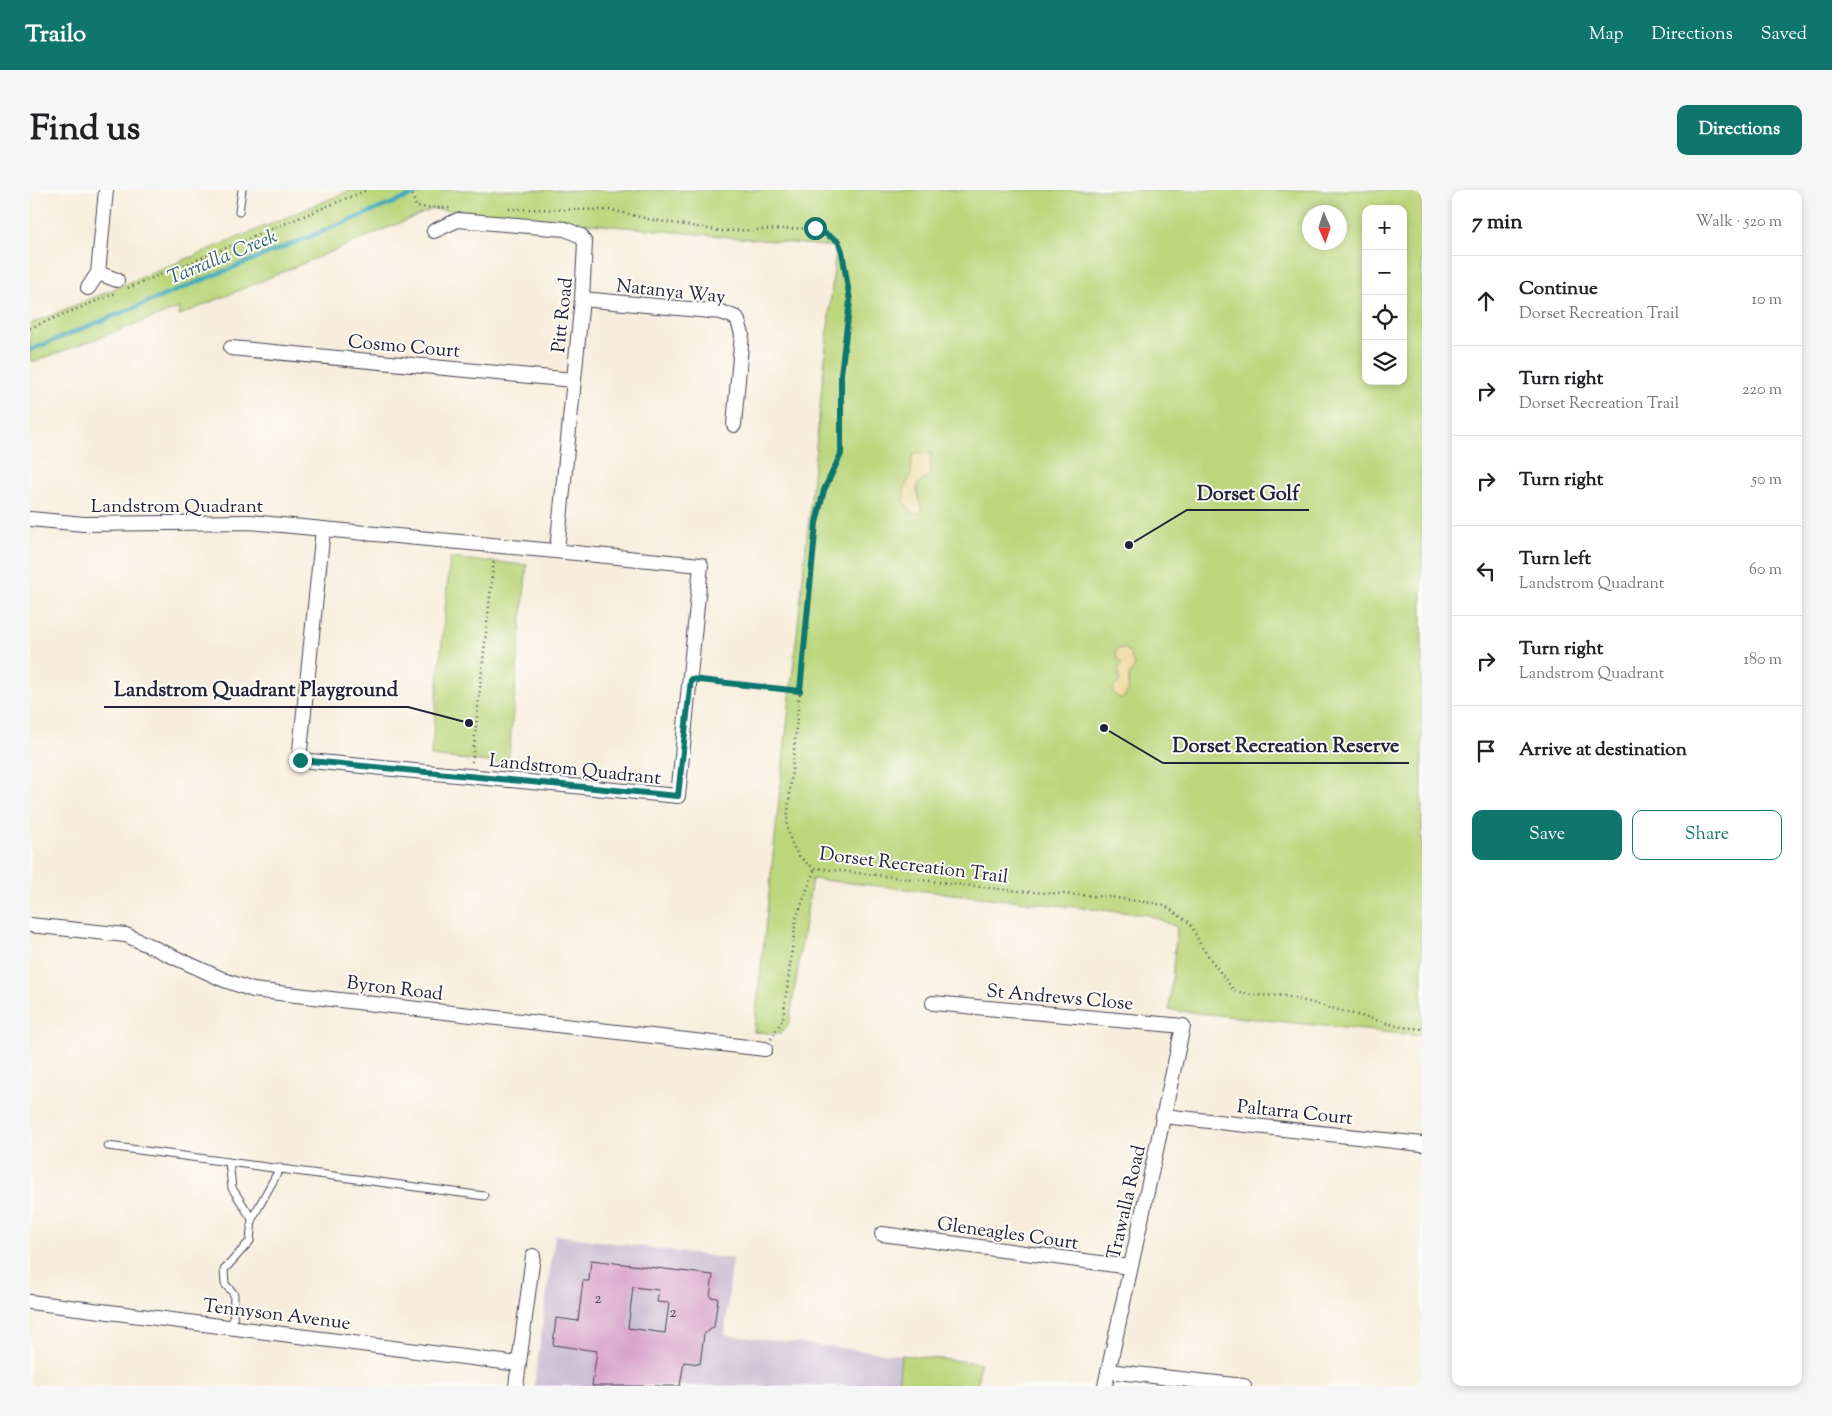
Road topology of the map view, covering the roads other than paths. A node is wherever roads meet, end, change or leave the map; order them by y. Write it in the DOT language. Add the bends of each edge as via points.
graph roads {
  1 [pos="106,190"];
  2 [pos="242,190"];
  3 [pos="239,212"];
  4 [pos="434,230"];
  5 [pos="98,273"];
  6 [pos="120,287"];
  7 [pos="88,288"];
  8 [pos="582,299"];
  9 [pos="231,348"];
  10 [pos="573,380"];
  11 [pos="734,425"];
  12 [pos="30,519"];
  13 [pos="324,529"];
  14 [pos="557,550"];
  15 [pos="30,925"];
  16 [pos="933,1003"];
  17 [pos="1184,1026"];
  18 [pos="765,1049"];
  19 [pos="1164,1116"];
  20 [pos="1422,1144"];
  21 [pos="108,1146"];
  22 [pos="229,1162"];
  23 [pos="280,1168"];
  24 [pos="484,1196"];
  25 [pos="252,1219"];
  26 [pos="882,1234"];
  27 [pos="534,1256"];
  28 [pos="1130,1267"];
  29 [pos="30,1302"];
  30 [pos="233,1326"];
  31 [pos="519,1364"];
  32 [pos="1108,1371"];
  33 [pos="516,1386"];
  34 [pos="1105,1386"];
  35 [pos="1244,1386"];
  1 -- 5 [label="street"];
  2 -- 3 [label="lane"];
  4 -- 8 [label="street, Pitt Road" via="458,220 574,231 581,236 586,249"];
  5 -- 6 [label="street"];
  5 -- 7 [label="street"];
  8 -- 10 [label="street, Pitt Road"];
  8 -- 11 [label="street, Natanya Way" via="721,312 737,318 742,334"];
  9 -- 10 [label="street, Cosmo Court"];
  10 -- 14 [label="street, Pitt Road"];
  12 -- 13 [label="street, Landstrom Quadrant" via="84,524 250,522"];
  13 -- 14 [label="street, Landstrom Quadrant"];
  13 -- 14 [label="street, Landstrom Quadrant" via="300,760 678,796 701,565"];
  15 -- 18 [label="street, Byron Road" via="126,935 253,990"];
  16 -- 17 [label="street, St Andrews Close"];
  17 -- 19 [label="street, Trawalla Road"];
  19 -- 20 [label="street, Paltarra Court"];
  19 -- 28 [label="street, Trawalla Road"];
  21 -- 22 [label="lane"];
  22 -- 23 [label="lane"];
  22 -- 25 [label="lane" via="232,1188"];
  23 -- 24 [label="lane"];
  23 -- 25 [label="lane"];
  25 -- 30 [label="lane" via="250,1240 224,1270 225,1284 234,1294"];
  26 -- 28 [label="street, Gleneagles Court"];
  27 -- 31 [label="street"];
  28 -- 32 [label="street, Trawalla Road"];
  29 -- 30 [label="street, Tennyson Avenue"];
  30 -- 31 [label="street, Tennyson Avenue"];
  31 -- 33 [label="street"];
  32 -- 34 [label="street, Trawalla Road"];
  32 -- 35 [label="street"];
}
